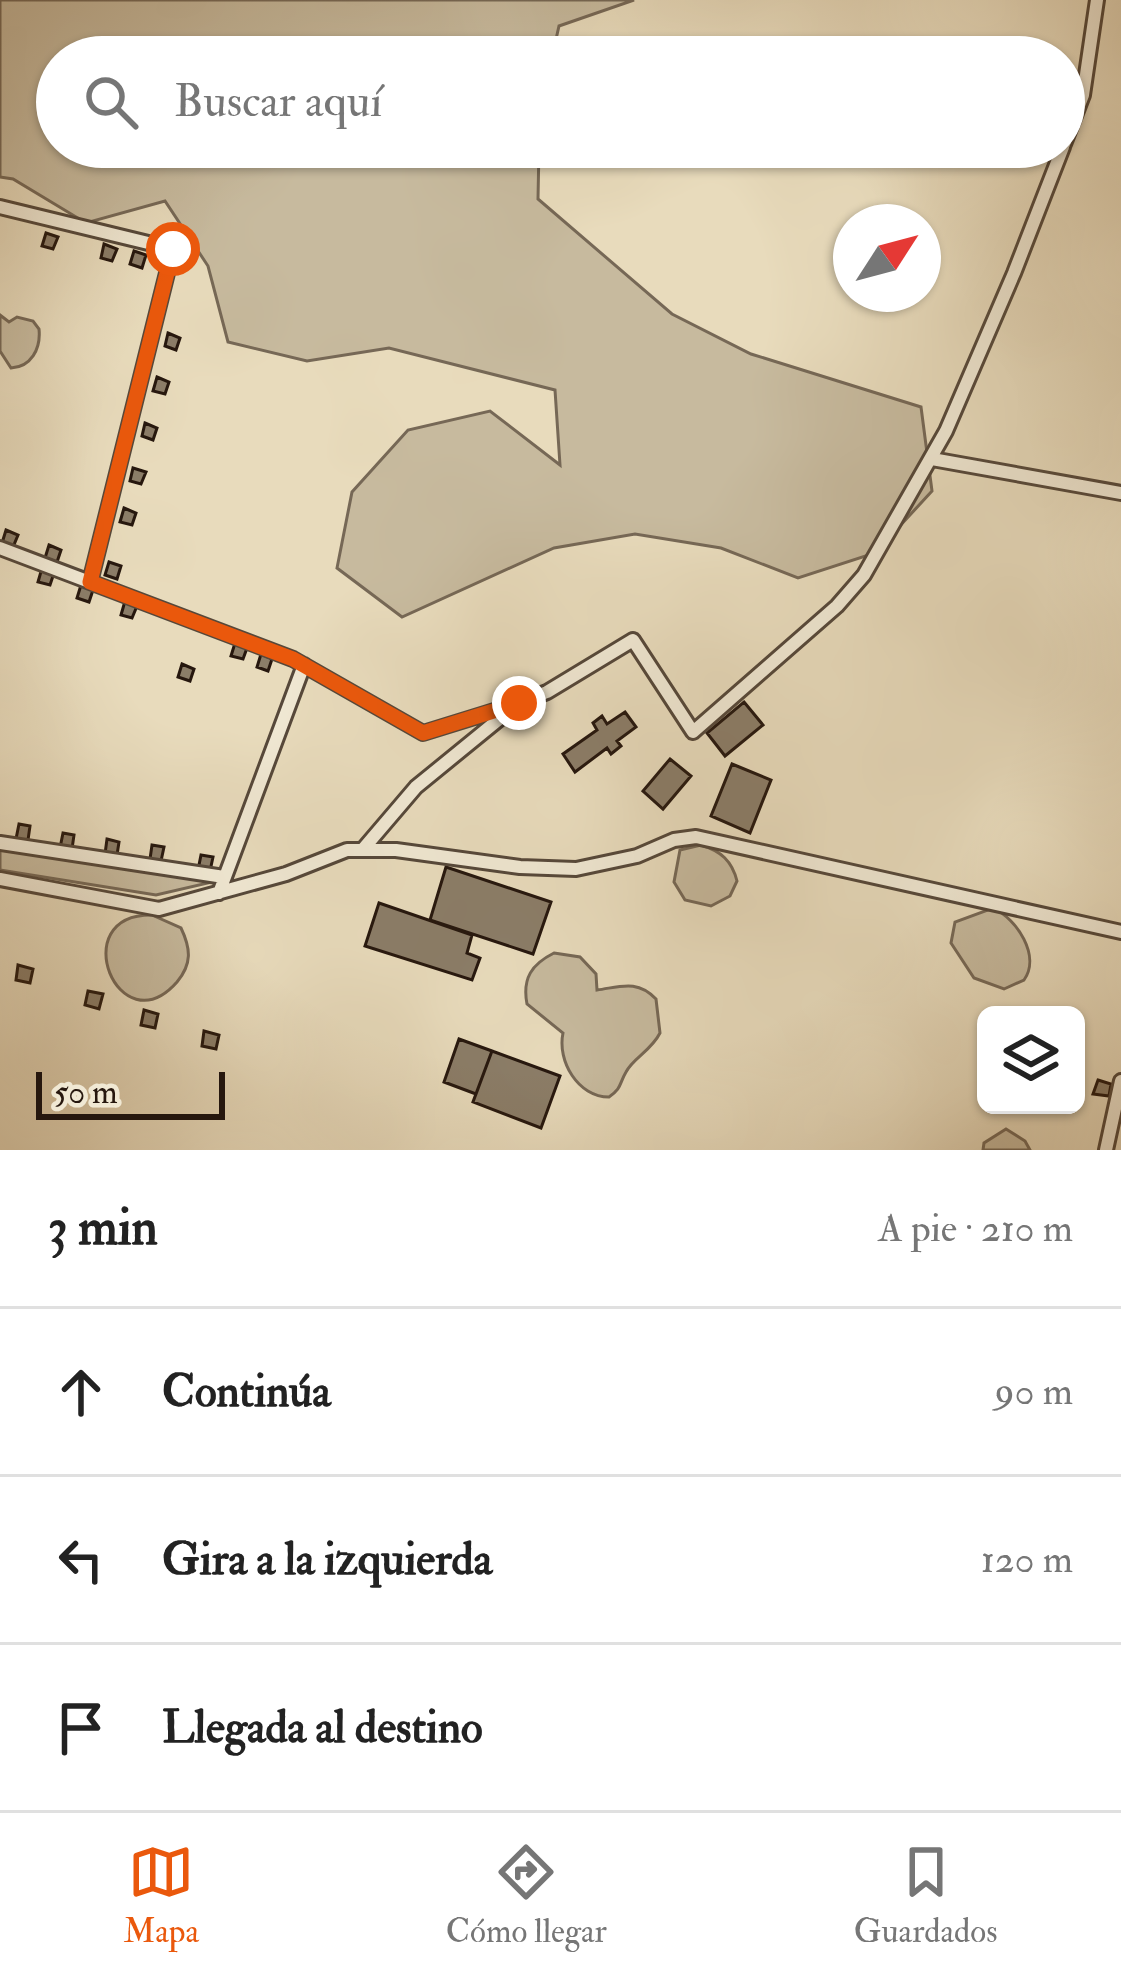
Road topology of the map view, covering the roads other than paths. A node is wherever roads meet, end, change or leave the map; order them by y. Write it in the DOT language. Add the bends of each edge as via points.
graph roads {
  1 [pos="1097,0"];
  2 [pos="1085,81"];
  3 [pos="1055,168"];
  4 [pos="0,207"];
  5 [pos="932,459"];
  6 [pos="1121,493"];
  7 [pos="0,548"];
  8 [pos="90,582"];
  9 [pos="304,665"];
  10 [pos="519,703"];
  11 [pos="0,843"];
  12 [pos="364,848"];
  13 [pos="224,877"];
  14 [pos="0,879"];
  15 [pos="219,892"];
  16 [pos="1121,932"];
  17 [pos="1121,1081"];
  18 [pos="1106,1150"];
  1 -- 2 [label="lane"];
  3 -- 5 [label="lane"];
  4 -- 8 [label="lane" via="173,249"];
  5 -- 6 [label="lane"];
  5 -- 10 [label="lane" via="851,590 693,732 633,640"];
  7 -- 8 [label="lane"];
  8 -- 9 [label="lane"];
  9 -- 10 [label="lane" via="423,733"];
  9 -- 13 [label="lane"];
  10 -- 12 [label="lane" via="416,787"];
  11 -- 13 [label="lane"];
  12 -- 15 [label="lane"];
  12 -- 16 [label="lane" via="576,869 696,837"];
  13 -- 15 [label="lane"];
  14 -- 15 [label="lane" via="159,909"];
  17 -- 18 [label="lane"];
}
